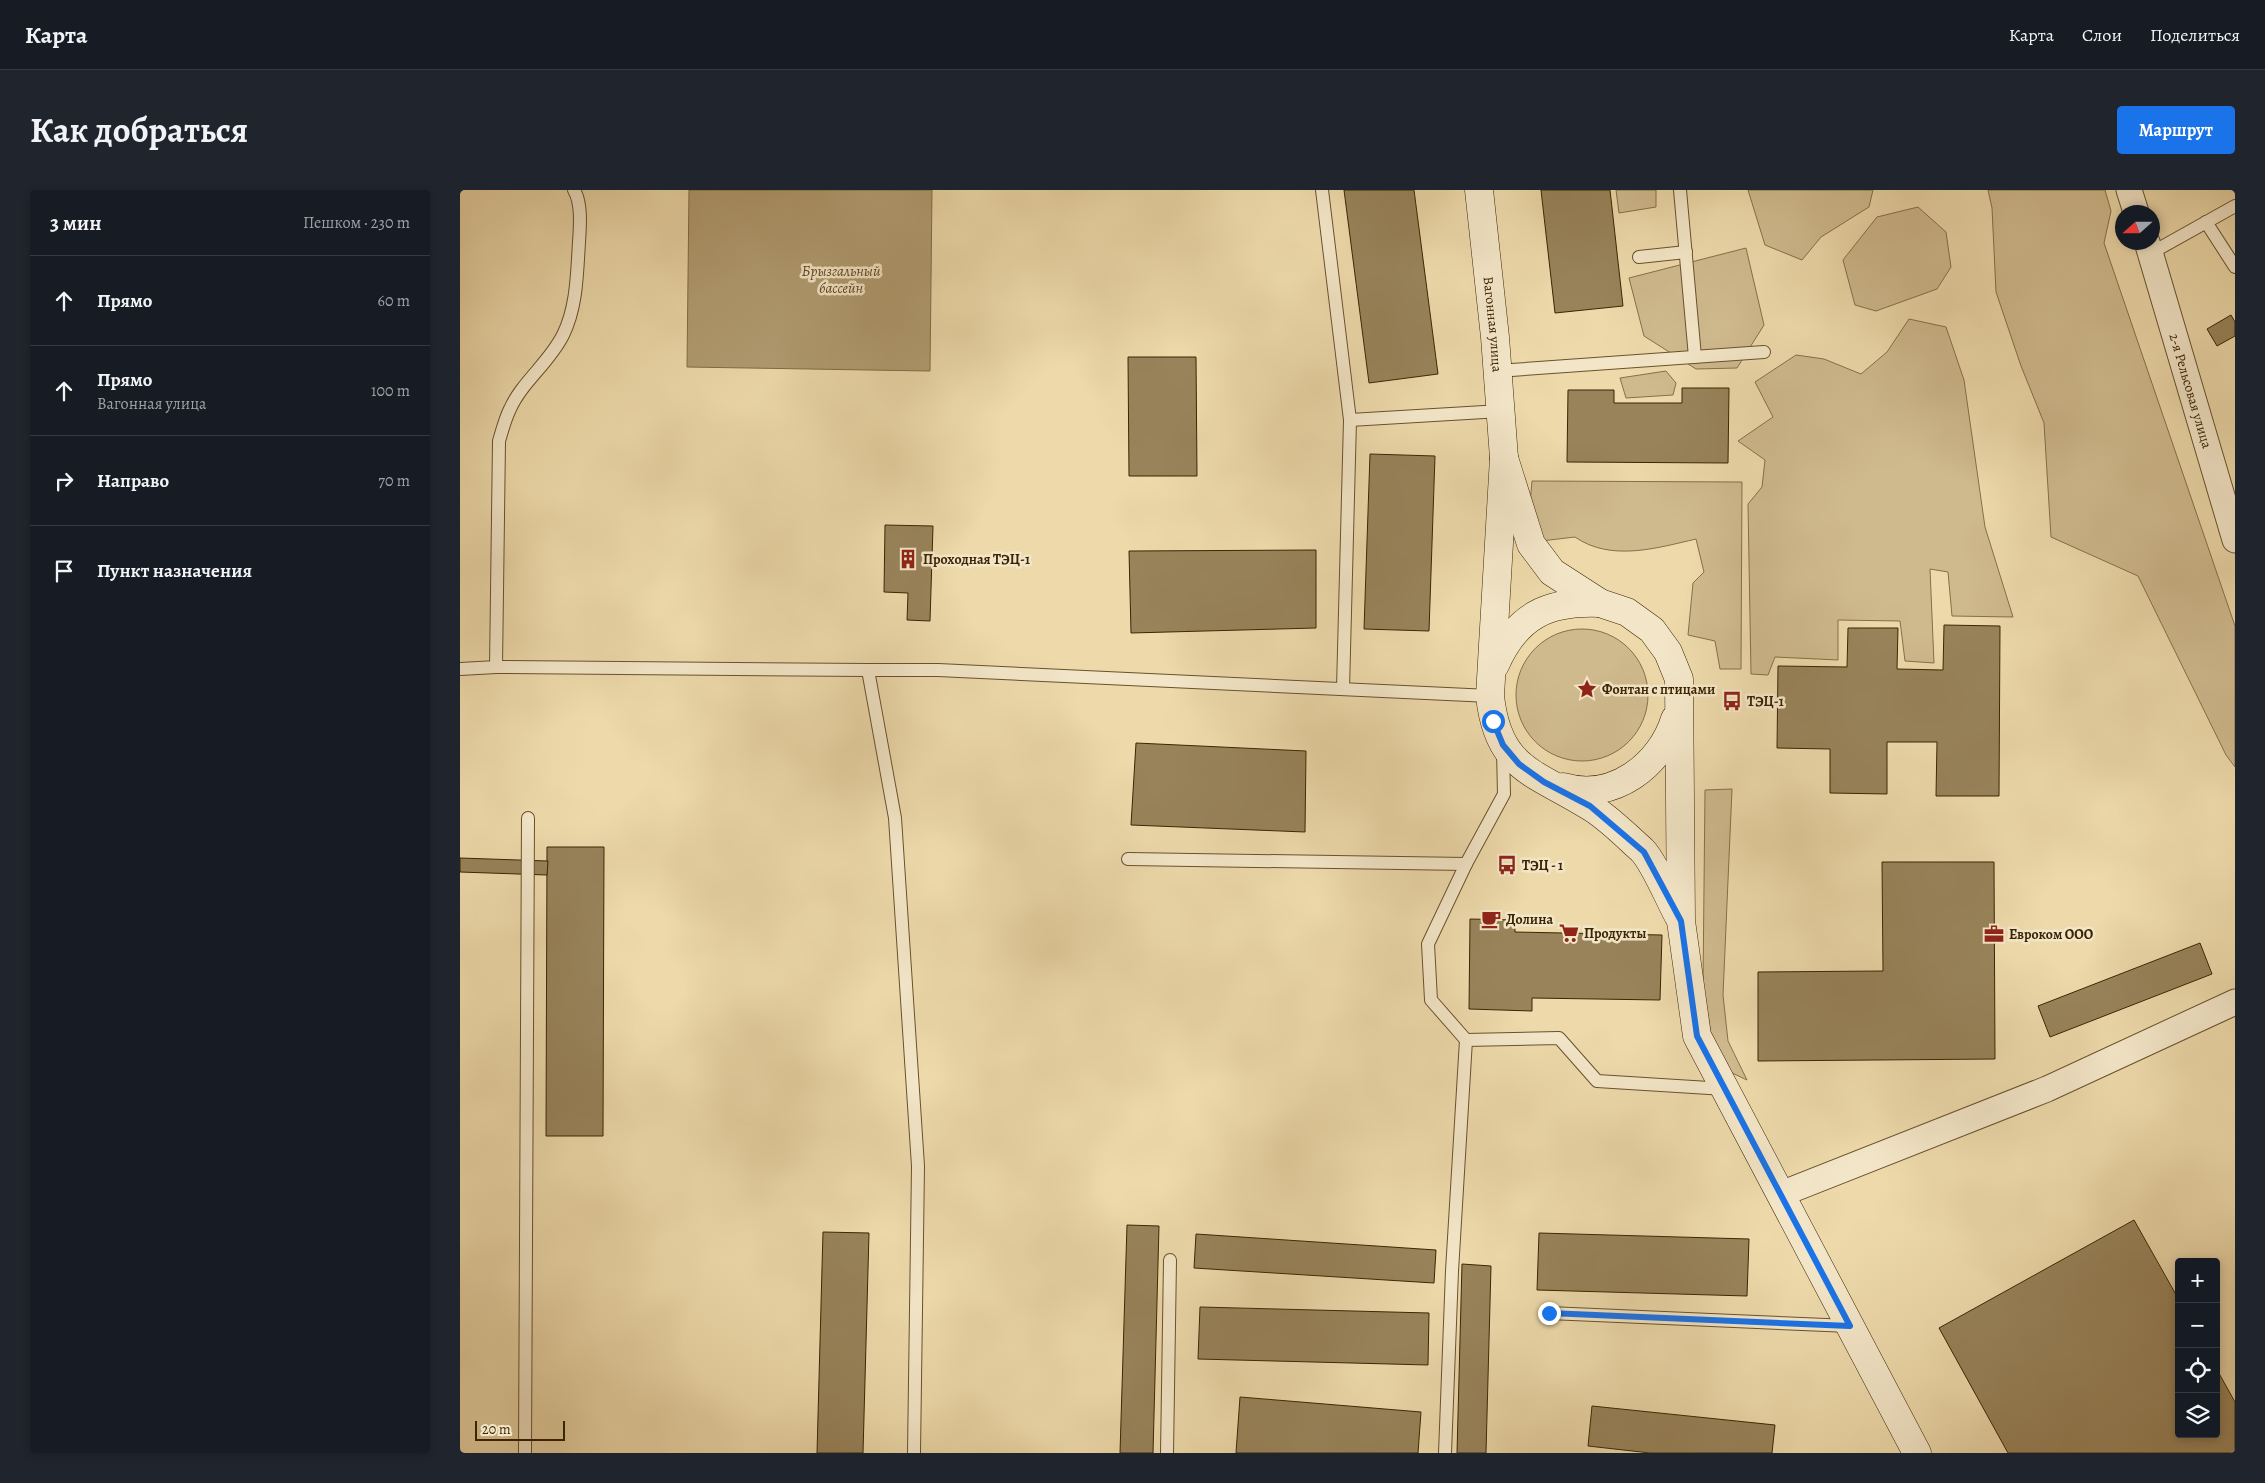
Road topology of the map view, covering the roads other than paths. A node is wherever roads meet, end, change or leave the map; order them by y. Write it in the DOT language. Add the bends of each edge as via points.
graph roads {
  1 [pos="574,190"];
  2 [pos="1322,190"];
  3 [pos="1479,190"];
  4 [pos="1680,190"];
  5 [pos="2129,190"];
  6 [pos="2134,205"];
  7 [pos="2235,206"];
  8 [pos="2206,222"];
  9 [pos="2160,243"];
  10 [pos="2150,250"];
  11 [pos="1686,252"];
  12 [pos="1638,257"];
  13 [pos="2235,267"];
  14 [pos="1764,352"];
  15 [pos="1695,357"];
  16 [pos="1498,371"];
  17 [pos="1500,411"];
  18 [pos="1350,420"];
  19 [pos="1504,458"];
  20 [pos="2235,540"];
  21 [pos="1600,603"];
  22 [pos="496,667"];
  23 [pos="460,669"];
  24 [pos="868,670"];
  25 [pos="1492,684"];
  26 [pos="1344,689"];
  27 [pos="1678,708"];
  28 [pos="1503,745"];
  29 [pos="1544,782"];
  30 [pos="528,818"];
  31 [pos="1128,859"];
  32 [pos="1466,864"];
  33 [pos="1681,921"];
  34 [pos="2235,1002"];
  35 [pos="1466,1040"];
  36 [pos="1725,1089"];
  37 [pos="1781,1194"];
  38 [pos="1170,1260"];
  39 [pos="1549,1313"];
  40 [pos="1850,1326"];
  41 [pos="525,1453"];
  42 [pos="914,1453"];
  43 [pos="1167,1453"];
  44 [pos="1445,1453"];
  45 [pos="1917,1453"];
  1 -- 22 [label="lane" via="578,196 580,235 572,309 549,358 510,408 499,441"];
  2 -- 18 [label="lane"];
  3 -- 16 [label="street, Вагонная улица"];
  4 -- 11 [label="lane"];
  5 -- 6 [label="street"];
  7 -- 8 [label="lane"];
  8 -- 9 [label="lane"];
  8 -- 13 [label="lane"];
  10 -- 20 [label="street, 2-я Рельсовая улица"];
  11 -- 12 [label="lane"];
  11 -- 15 [label="lane"];
  14 -- 15 [label="lane"];
  15 -- 16 [label="lane"];
  16 -- 17 [label="street, Вагонная улица"];
  17 -- 18 [label="lane"];
  17 -- 19 [label="street, Вагонная улица"];
  18 -- 26 [label="lane"];
  19 -- 21 [label="street" via="1532,544 1552,572"];
  19 -- 25 [label="street"];
  21 -- 25 [label="street" via="1573,602 1546,609 1522,624 1504,645"];
  21 -- 27 [label="street" via="1627,612 1652,630 1668,652 1679,679"];
  22 -- 23 [label="lane"];
  22 -- 24 [label="lane"];
  24 -- 26 [label="lane" via="938,670"];
  24 -- 42 [label="lane" via="895,818 918,1166"];
  25 -- 26 [label="lane"];
  25 -- 28 [label="street" via="1493,721"];
  27 -- 29 [label="street" via="1670,736 1653,761 1630,779 1592,790 1572,790"];
  27 -- 33 [label="street"];
  28 -- 29 [label="street" via="1519,764"];
  28 -- 32 [label="lane" via="1504,794"];
  29 -- 33 [label="street" via="1590,806 1644,852"];
  30 -- 41 [label="lane"];
  31 -- 32 [label="lane"];
  32 -- 35 [label="lane" via="1428,944 1430,1000"];
  33 -- 36 [label="street" via="1697,1036"];
  34 -- 37 [label="street" via="2047,1089"];
  35 -- 36 [label="lane" via="1558,1038 1597,1081"];
  35 -- 44 [label="lane" via="1452,1261"];
  36 -- 37 [label="street"];
  37 -- 40 [label="street"];
  38 -- 43 [label="lane"];
  39 -- 40 [label="lane"];
  40 -- 45 [label="street"];
}
